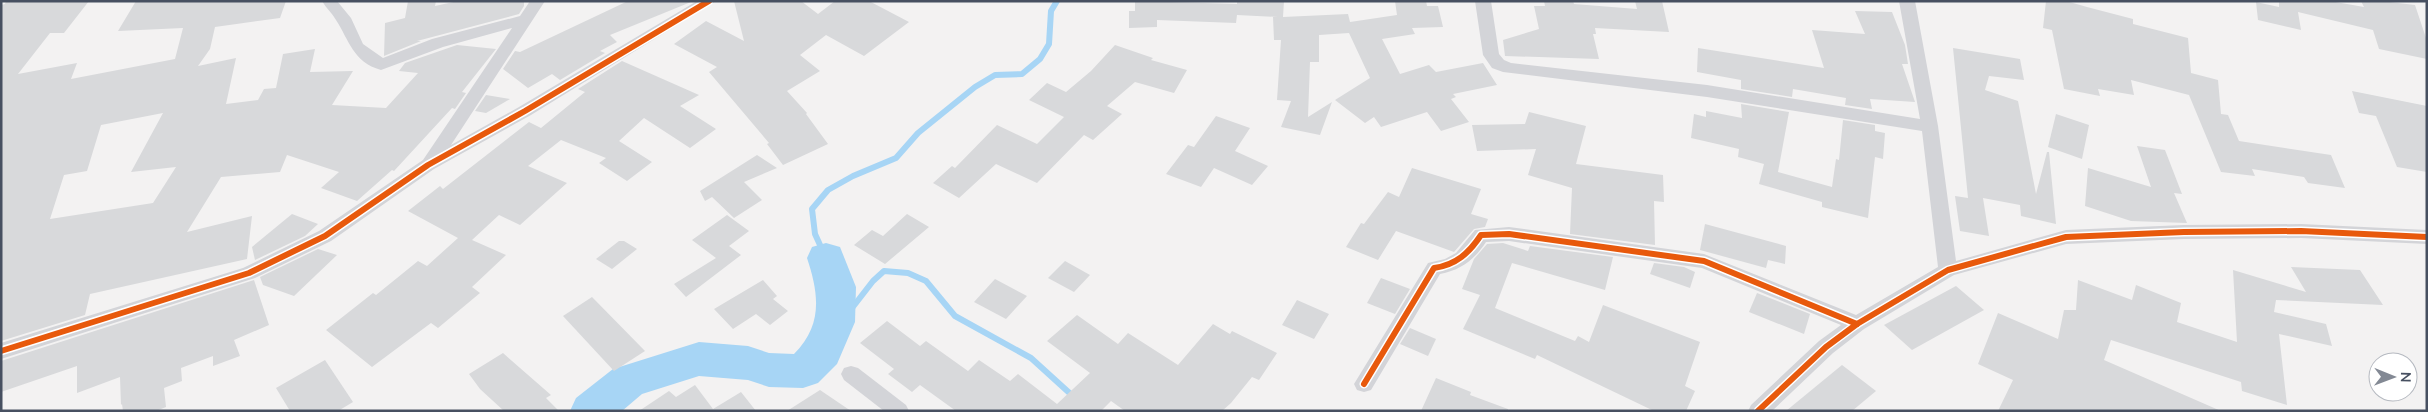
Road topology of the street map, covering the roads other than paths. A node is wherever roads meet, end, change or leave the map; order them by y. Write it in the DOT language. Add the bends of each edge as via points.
graph roads {
  1 [pos="329,1"];
  2 [pos="538,1"];
  3 [pos="709,1"];
  4 [pos="1483,1"];
  5 [pos="1907,1"];
  6 [pos="527,19"];
  7 [pos="1930,126"];
  8 [pos="428,165"];
  9 [pos="2427,237"];
  10 [pos="1948,270"];
  11 [pos="1857,324"];
  12 [pos="1,351"];
  13 [pos="851,374"];
  14 [pos="1364,384"];
  15 [pos="898,411"];
  16 [pos="1758,411"];
  1 -- 6 [label="street" via="343,18 357,47 381,65 438,43"];
  2 -- 6 [label="street"];
  3 -- 8 [label="street"];
  4 -- 7 [label="street" via="1491,55 1498,64 1509,68 1707,91"];
  5 -- 7 [label="street"];
  6 -- 8 [label="street"];
  7 -- 10 [label="street"];
  8 -- 12 [label="street" via="325,236 249,273"];
  9 -- 10 [label="street" via="2301,231 2066,237"];
  10 -- 11 [label="street"];
  11 -- 14 [label="street" via="1704,261 1508,234 1486,234 1481,235 1455,264 1434,268"];
  11 -- 16 [label="street" via="1826,346"];
  13 -- 15 [label="street"];
}
